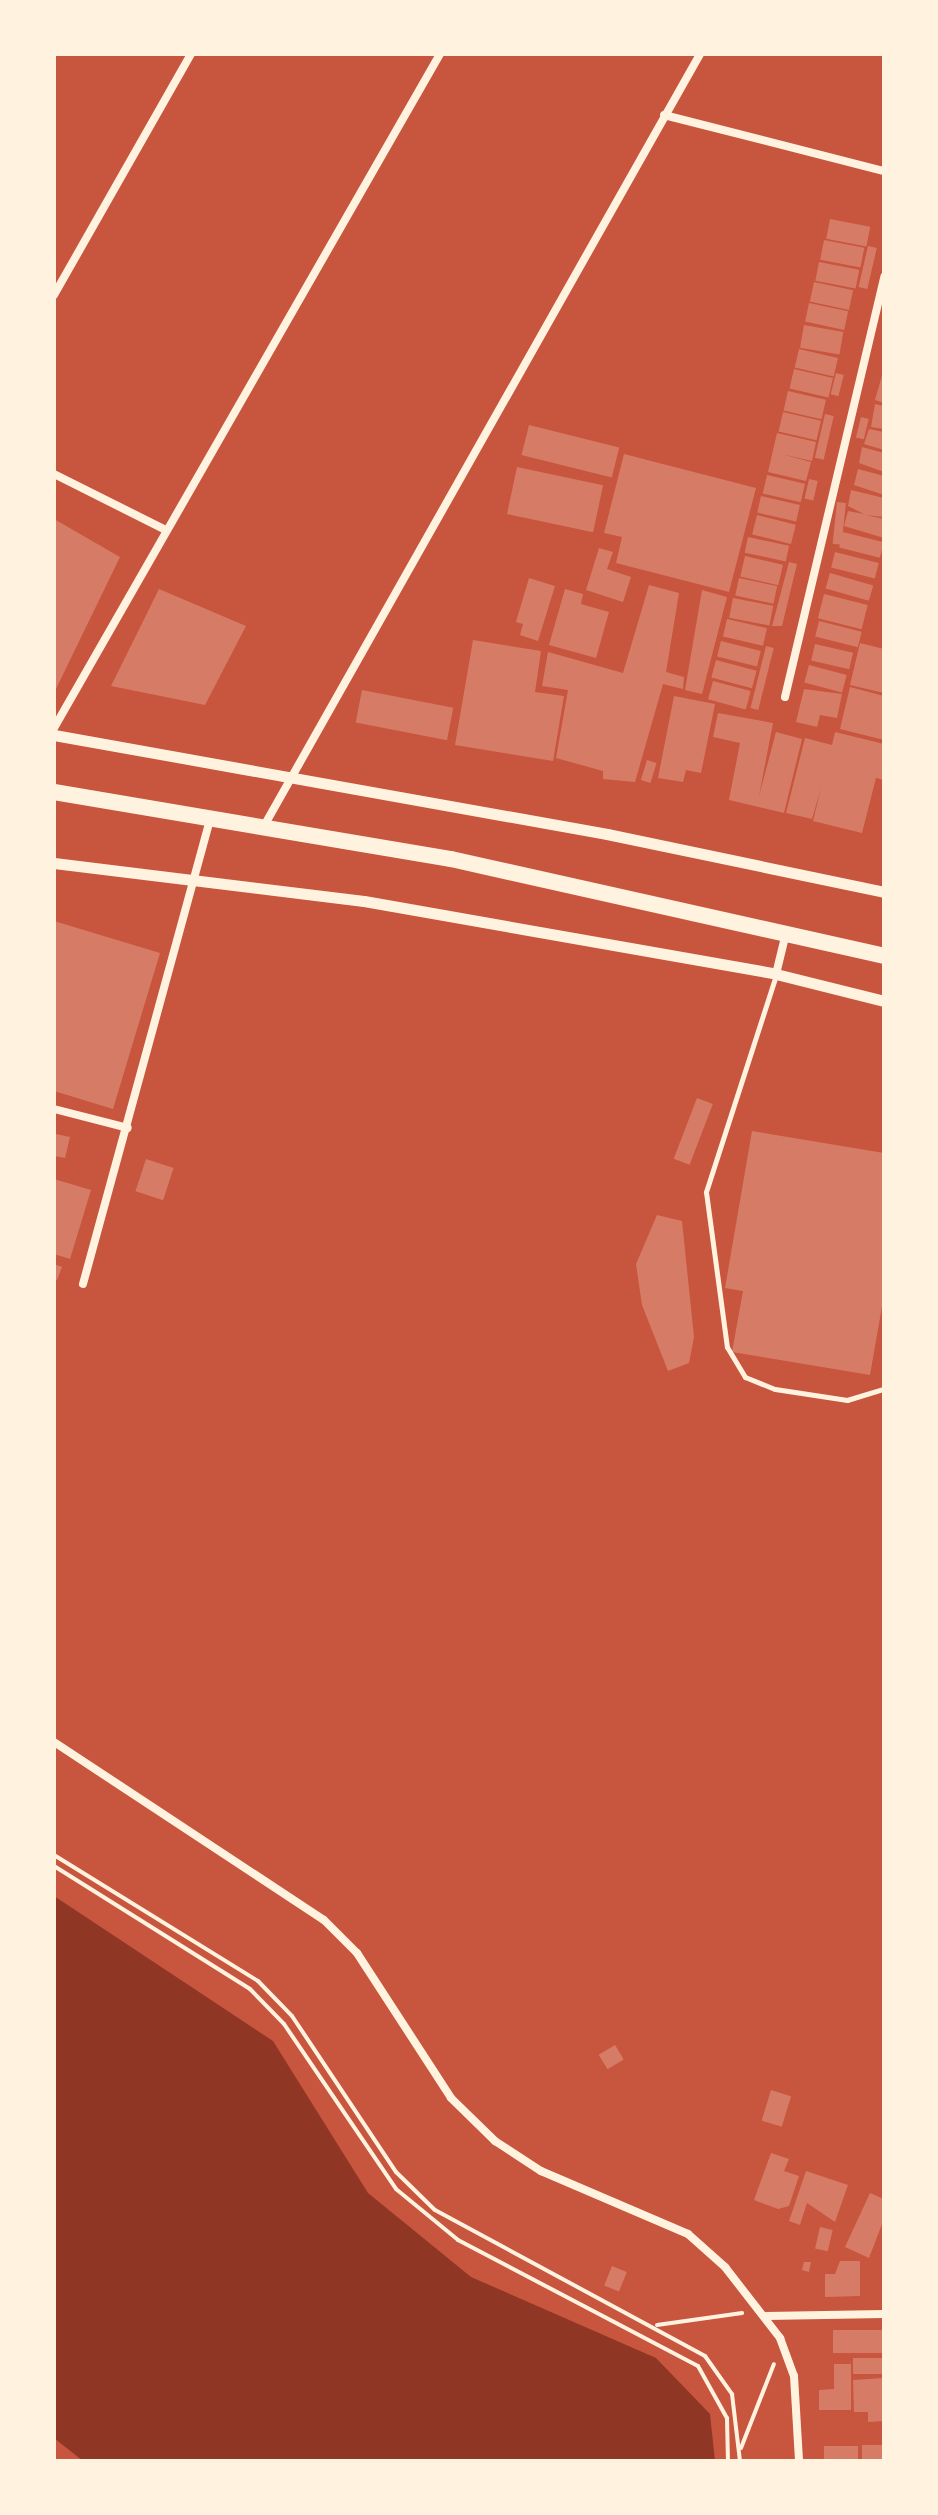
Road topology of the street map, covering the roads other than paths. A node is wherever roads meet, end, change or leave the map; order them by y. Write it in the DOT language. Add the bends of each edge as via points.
graph roads {
  1 [pos="191,54"];
  2 [pos="440,54"];
  3 [pos="700,54"];
  4 [pos="664,115"];
  5 [pos="884,171"];
  6 [pos="884,277"];
  7 [pos="54,295"];
  8 [pos="54,474"];
  9 [pos="164,529"];
  10 [pos="785,697"];
  11 [pos="54,728"];
  12 [pos="54,735"];
  13 [pos="290,775"];
  14 [pos="54,792"];
  15 [pos="210,820"];
  16 [pos="263,828"];
  17 [pos="54,863"];
  18 [pos="196,877"];
  19 [pos="884,892"];
  20 [pos="786,933"];
  21 [pos="884,956"];
  22 [pos="776,974"];
  23 [pos="884,1001"];
  24 [pos="54,1109"];
  25 [pos="128,1128"];
  26 [pos="83,1284"];
  27 [pos="884,1389"];
  28 [pos="54,1742"];
  29 [pos="884,2314"];
  30 [pos="766,2316"];
  31 [pos="799,2461"];
  1 -- 7 [label="street"];
  2 -- 9 [label="street"];
  3 -- 4 [label="street"];
  4 -- 5 [label="street"];
  4 -- 13 [label="street"];
  6 -- 10 [label="street"];
  8 -- 9 [label="street"];
  9 -- 11 [label="street"];
  12 -- 13 [label="street"];
  13 -- 16 [label="street"];
  13 -- 19 [label="street"];
  14 -- 15 [label="highway"];
  15 -- 16 [label="highway"];
  15 -- 18 [label="street"];
  16 -- 20 [label="highway" via="451,859"];
  17 -- 18 [label="street"];
  18 -- 22 [label="street"];
  18 -- 25 [label="street"];
  20 -- 21 [label="highway"];
  20 -- 22 [label="street"];
  22 -- 23 [label="street"];
  22 -- 27 [label="lane" via="706,1192 727,1347 745,1377 775,1389 847,1400"];
  24 -- 25 [label="street"];
  25 -- 26 [label="street"];
  28 -- 30 [label="street" via="324,1920 357,1953 451,2098 495,2141 541,2171 688,2234"];
  29 -- 30 [label="street"];
  30 -- 31 [label="street" via="794,2376"];
}
